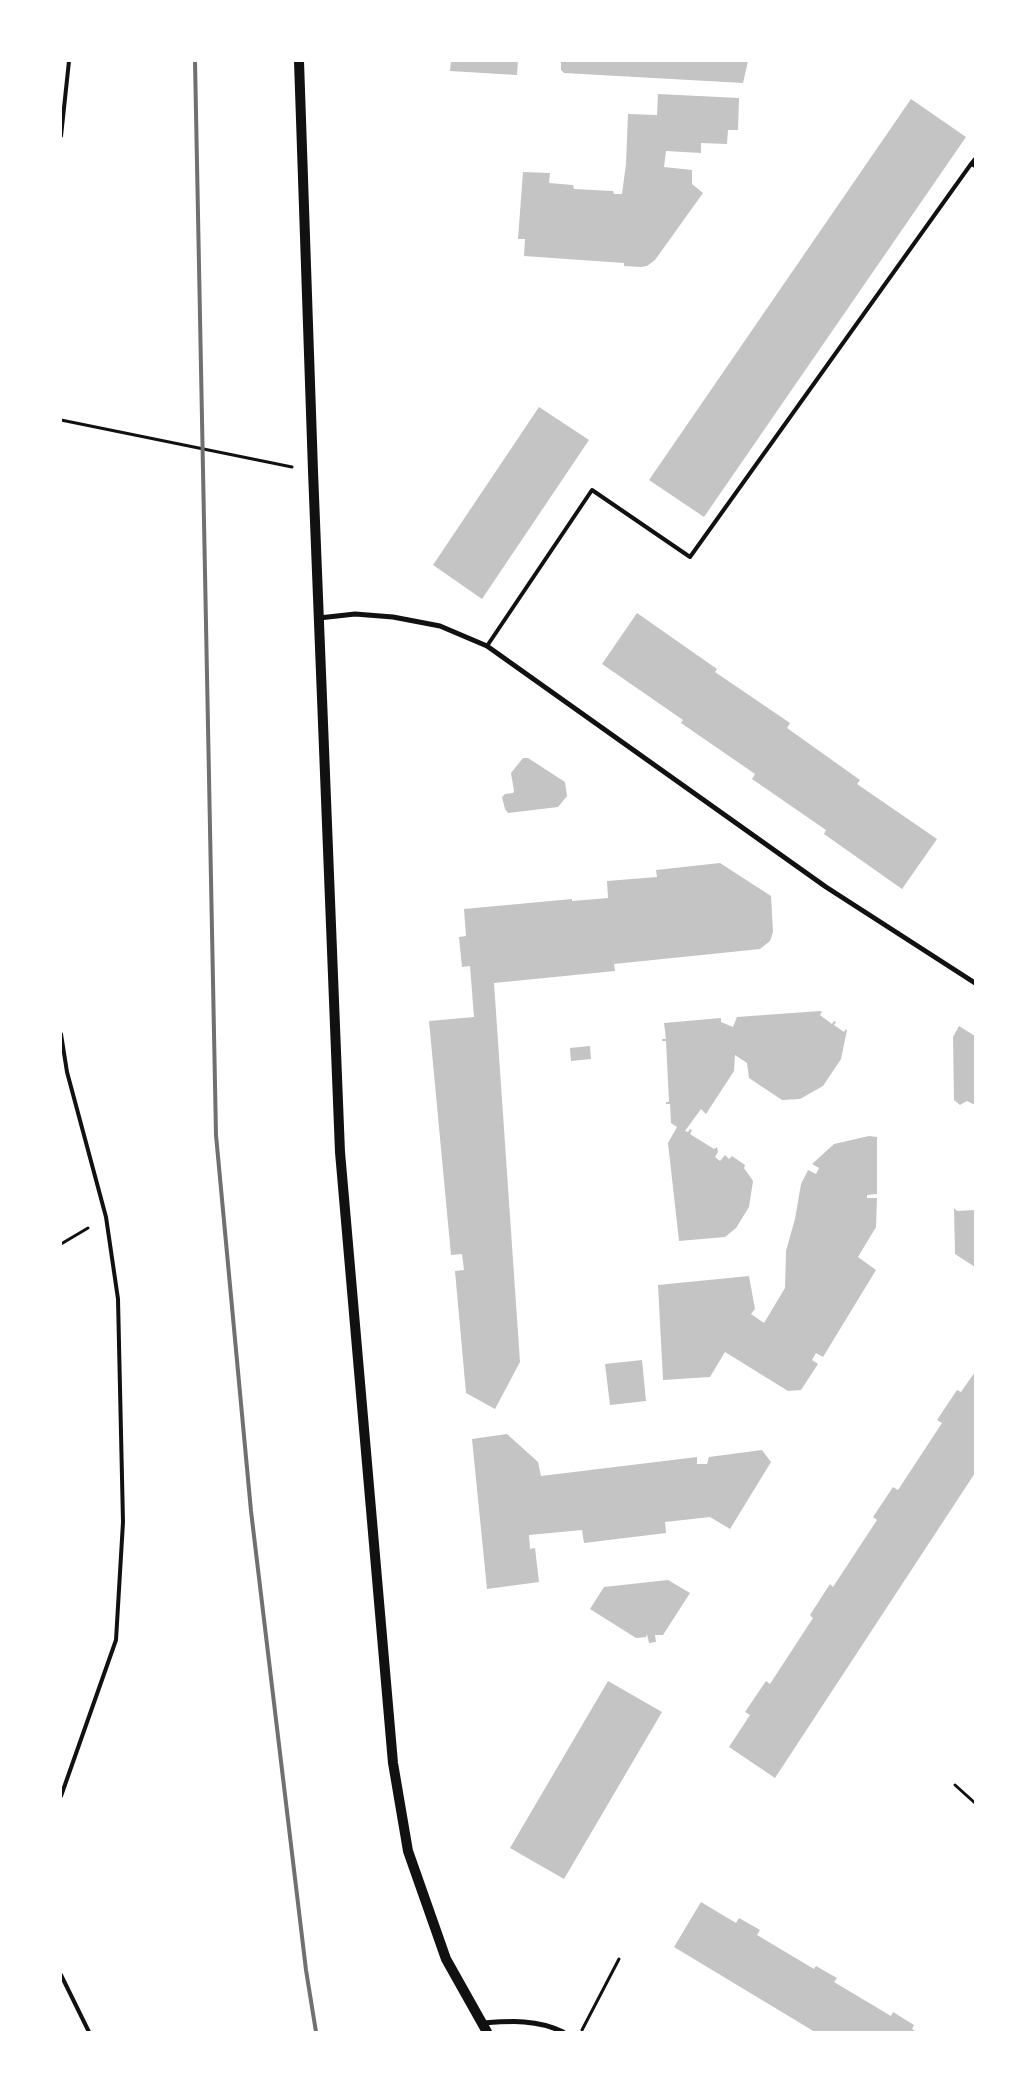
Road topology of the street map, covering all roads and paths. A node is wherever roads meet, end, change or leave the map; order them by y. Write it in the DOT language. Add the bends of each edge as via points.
graph roads {
  1 [pos="69,61"];
  2 [pos="299,61"];
  3 [pos="61,136"];
  4 [pos="975,159"];
  5 [pos="973,165"];
  6 [pos="61,420"];
  7 [pos="313,471"];
  8 [pos="319,618"];
  9 [pos="487,646"];
  10 [pos="975,983"];
  11 [pos="61,1034"];
  12 [pos="106,1217"];
  13 [pos="61,1244"];
  14 [pos="955,1785"];
  15 [pos="61,1796"];
  16 [pos="975,1803"];
  17 [pos="619,1959"];
  18 [pos="61,1975"];
  19 [pos="485,2027"];
  20 [pos="90,2032"];
  21 [pos="563,2032"];
  22 [pos="581,2032"];
  1 -- 3 [label="lane"];
  2 -- 7 [label="main road"];
  4 -- 5 [label="lane"];
  5 -- 9 [label="lane" via="690,557 592,490"];
  6 -- 7 [label="path"];
  7 -- 8 [label="main road"];
  8 -- 9 [label="street" via="355,614 393,617 440,626"];
  8 -- 19 [label="main road" via="340,1152 393,1763 408,1851 446,1959"];
  9 -- 10 [label="street" via="826,887"];
  11 -- 12 [label="lane" via="67,1072"];
  12 -- 13 [label="path"];
  12 -- 15 [label="lane" via="118,1309 123,1522 116,1640"];
  14 -- 16 [label="path"];
  17 -- 22 [label="path"];
  18 -- 20 [label="lane"];
  19 -- 21 [label="street" via="525,2021 542,2023"];
}
